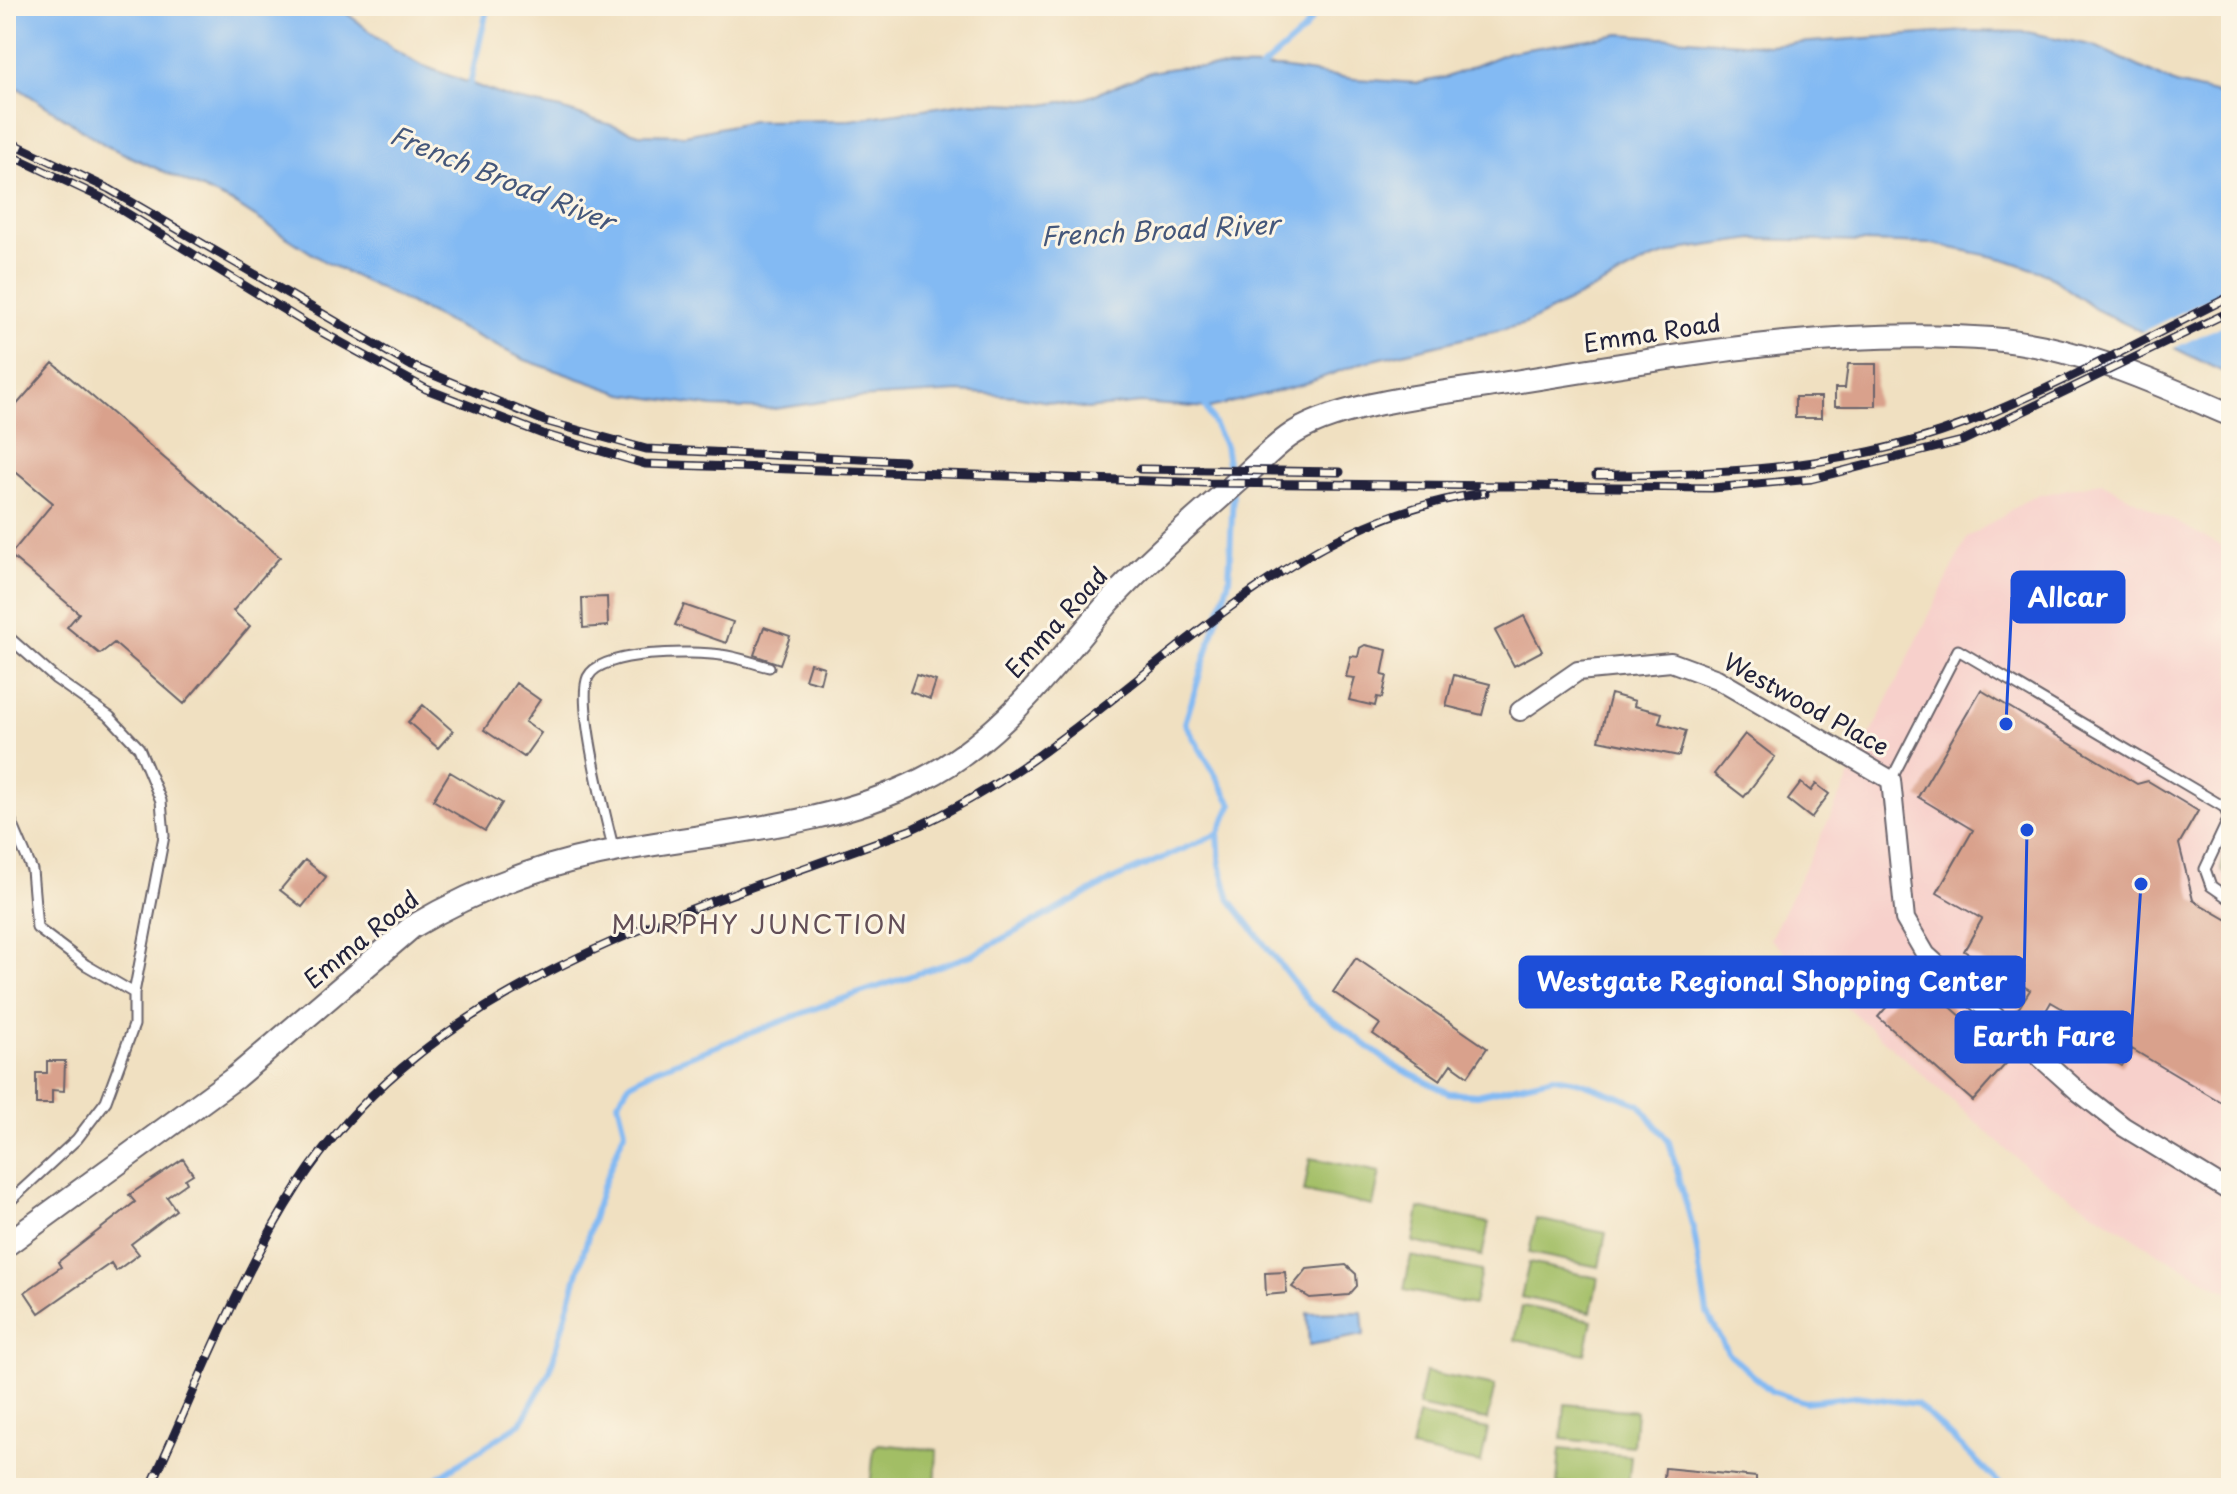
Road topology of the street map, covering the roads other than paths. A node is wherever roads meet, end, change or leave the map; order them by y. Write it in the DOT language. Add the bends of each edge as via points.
graph roads {
  1 [pos="2231,415"];
  2 [pos="6,635"];
  3 [pos="769,667"];
  4 [pos="1520,711"];
  5 [pos="1891,780"];
  6 [pos="6,809"];
  7 [pos="614,851"];
  8 [pos="2231,900"];
  9 [pos="134,993"];
  10 [pos="2231,1192"];
  11 [pos="6,1210"];
  12 [pos="6,1245"];
  1 -- 7 [label="street, Emma Road" via="2066,351 1994,339 1846,336 1733,348 1352,411 1308,424 1282,441 1156,552 992,731 927,778 834,814"];
  2 -- 9 [label="lane" via="120,727 139,748 161,801 164,836"];
  3 -- 7 [label="lane" via="722,655 680,654 597,664 584,693"];
  4 -- 5 [label="street, Westwood Place" via="1578,671 1671,662 1717,679"];
  5 -- 8 [label="lane" via="1958,650 2224,807 2229,818 2205,869 2211,886"];
  5 -- 10 [label="street" via="1905,919 1926,955 2124,1127"];
  6 -- 9 [label="lane" via="32,870 37,928"];
  7 -- 12 [label="street, Emma Road" via="481,889 412,927 236,1077"];
  9 -- 11 [label="lane" via="134,1025 106,1101 77,1139"];
}
